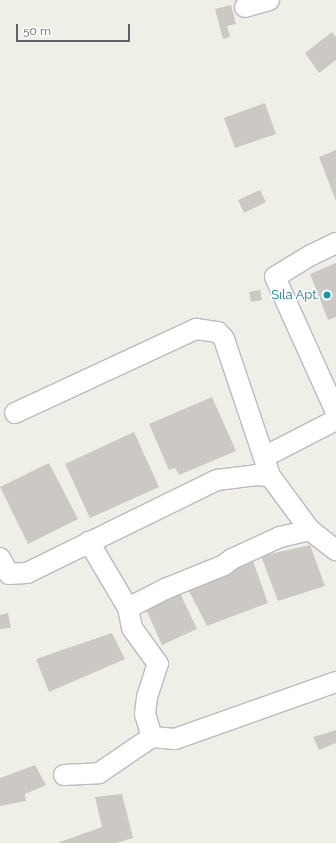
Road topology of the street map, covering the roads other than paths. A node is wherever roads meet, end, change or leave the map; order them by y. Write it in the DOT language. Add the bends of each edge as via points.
graph roads {
  1 [pos="269,0"];
  2 [pos="246,7"];
  3 [pos="336,244"];
  4 [pos="336,412"];
  5 [pos="15,413"];
  6 [pos="336,420"];
  7 [pos="267,467"];
  8 [pos="310,530"];
  9 [pos="89,542"];
  10 [pos="336,550"];
  11 [pos="0,558"];
  12 [pos="128,608"];
  13 [pos="336,682"];
  14 [pos="152,737"];
  15 [pos="64,774"];
  1 -- 2 [label="street"];
  3 -- 4 [label="street" via="311,255 275,277"];
  5 -- 7 [label="street" via="196,329 218,332 224,339"];
  6 -- 7 [label="street"];
  7 -- 8 [label="street"];
  7 -- 9 [label="street" via="255,475 217,480"];
  8 -- 10 [label="street"];
  8 -- 12 [label="street" via="280,537 232,559 224,566 165,589"];
  9 -- 11 [label="street" via="27,573 9,574"];
  9 -- 12 [label="street"];
  12 -- 14 [label="street" via="132,628 158,664 147,697 145,714"];
  13 -- 14 [label="street" via="175,739"];
  14 -- 15 [label="street" via="99,773"];
}
